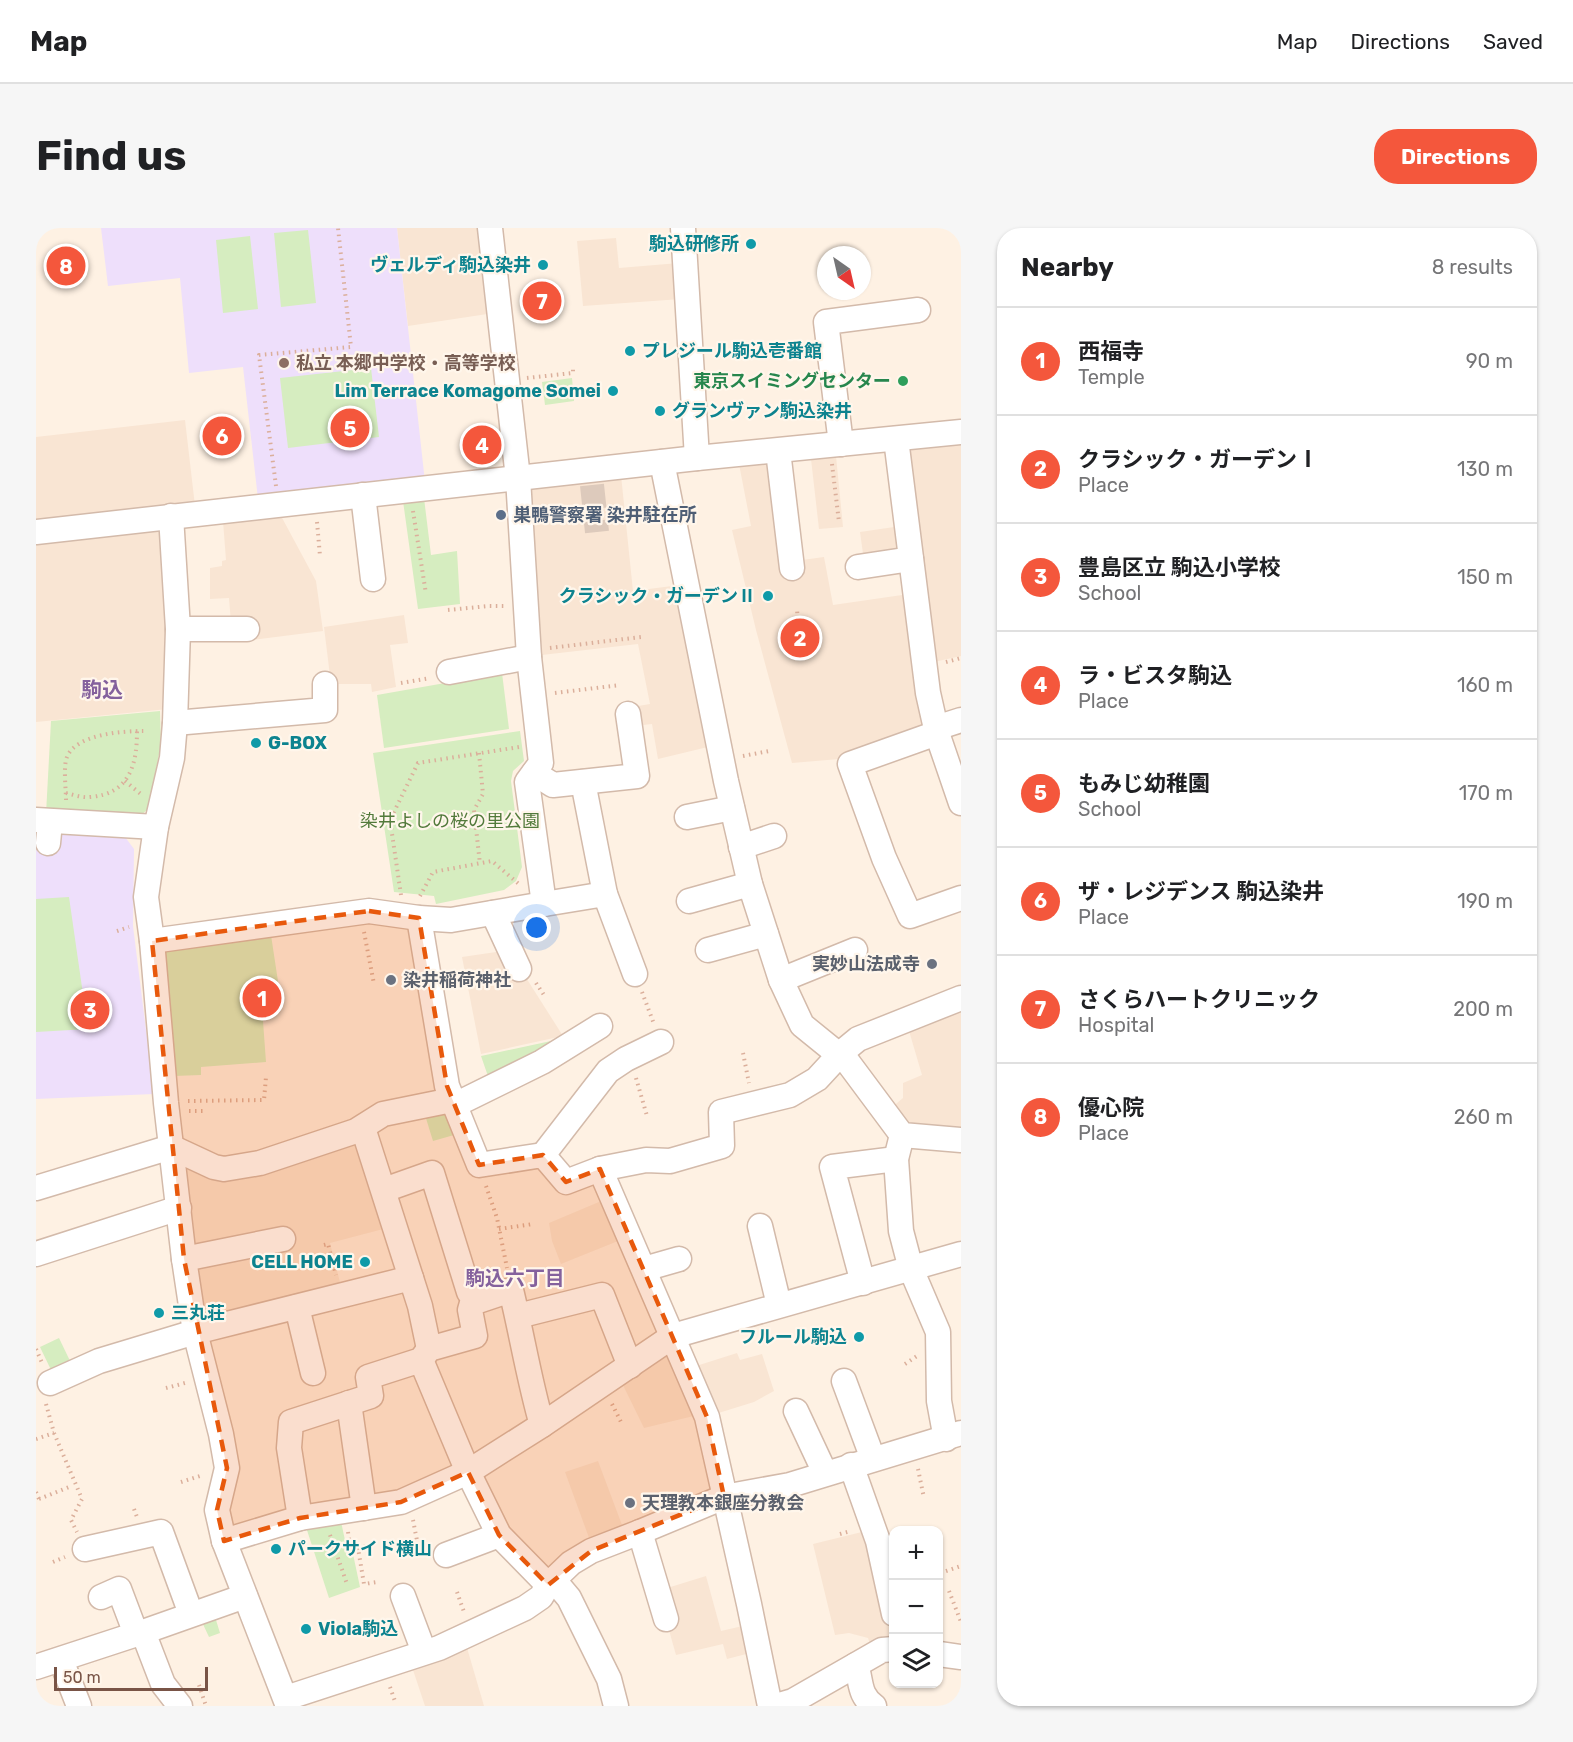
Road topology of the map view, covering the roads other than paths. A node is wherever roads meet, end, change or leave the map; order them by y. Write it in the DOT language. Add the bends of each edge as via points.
graph roads {
  1 [pos="490,228"];
  2 [pos="683,228"];
  3 [pos="918,310"];
  4 [pos="961,432"];
  5 [pos="896,439"];
  6 [pos="836,445"];
  7 [pos="778,451"];
  8 [pos="697,458"];
  9 [pos="662,462"];
  10 [pos="518,478"];
  11 [pos="363,495"];
  12 [pos="171,516"];
  13 [pos="36,532"];
  14 [pos="911,559"];
  15 [pos="858,567"];
  16 [pos="792,568"];
  17 [pos="373,579"];
  18 [pos="178,629"];
  19 [pos="247,629"];
  20 [pos="529,655"];
  21 [pos="449,672"];
  22 [pos="325,684"];
  23 [pos="628,714"];
  24 [pos="961,720"];
  25 [pos="175,723"];
  26 [pos="936,730"];
  27 [pos="534,773"];
  28 [pos="583,782"];
  29 [pos="961,803"];
  30 [pos="732,808"];
  31 [pos="687,817"];
  32 [pos="50,824"];
  33 [pos="156,827"];
  34 [pos="774,836"];
  35 [pos="741,847"];
  36 [pos="750,884"];
  37 [pos="605,894"];
  38 [pos="961,898"];
  39 [pos="688,901"];
  40 [pos="544,903"];
  41 [pos="411,912"];
  42 [pos="492,913"];
  43 [pos="766,934"];
  44 [pos="152,941"];
  45 [pos="708,950"];
  46 [pos="855,950"];
  47 [pos="519,969"];
  48 [pos="635,974"];
  49 [pos="781,980"];
  50 [pos="961,998"];
  51 [pos="600,1026"];
  52 [pos="660,1042"];
  53 [pos="840,1054"];
  54 [pos="452,1101"];
  55 [pos="363,1128"];
  56 [pos="902,1135"];
  57 [pos="961,1140"];
  58 [pos="171,1147"];
  59 [pos="543,1155"];
  60 [pos="896,1159"];
  61 [pos="600,1170"];
  62 [pos="36,1188"];
  63 [pos="384,1190"];
  64 [pos="178,1208"];
  65 [pos="760,1226"];
  66 [pos="282,1239"];
  67 [pos="36,1254"];
  68 [pos="961,1254"];
  69 [pos="183,1259"];
  70 [pos="679,1259"];
  71 [pos="644,1269"];
  72 [pos="911,1269"];
  73 [pos="411,1278"];
  74 [pos="863,1283"];
  75 [pos="470,1298"];
  76 [pos="779,1305"];
  77 [pos="297,1307"];
  78 [pos="518,1316"];
  79 [pos="195,1332"];
  80 [pos="673,1336"];
  81 [pos="425,1354"];
  82 [pos="630,1366"];
  83 [pos="313,1373"];
  84 [pos="844,1381"];
  85 [pos="50,1383"];
  86 [pos="349,1403"];
  87 [pos="796,1412"];
  88 [pos="542,1425"];
  89 [pos="954,1436"];
  90 [pos="862,1462"];
  91 [pos="468,1472"];
  92 [pos="825,1473"];
  93 [pos="724,1497"];
  94 [pos="344,1511"];
  95 [pos="300,1518"];
  96 [pos="640,1532"];
  97 [pos="499,1535"];
  98 [pos="224,1541"];
  99 [pos="85,1549"];
  100 [pos="446,1555"];
  101 [pos="550,1582"];
  102 [pos="889,1587"];
  103 [pos="245,1596"];
  104 [pos="403,1596"];
  105 [pos="101,1597"];
  106 [pos="191,1614"];
  107 [pos="666,1619"];
  108 [pos="140,1633"];
  109 [pos="889,1649"];
  110 [pos="424,1652"];
  111 [pos="943,1655"];
  112 [pos="961,1657"];
  113 [pos="61,1660"];
  114 [pos="856,1665"];
  115 [pos="36,1667"];
  116 [pos="287,1702"];
  117 [pos="78,1706"];
  118 [pos="180,1706"];
  119 [pos="616,1706"];
  120 [pos="770,1706"];
  121 [pos="776,1706"];
  122 [pos="874,1706"];
  1 -- 10 [label="street"];
  2 -- 8 [label="street"];
  3 -- 6 [label="street" via="826,322"];
  4 -- 5 [label="street"];
  5 -- 6 [label="street"];
  5 -- 14 [label="street"];
  6 -- 7 [label="street"];
  7 -- 8 [label="street"];
  7 -- 16 [label="street"];
  8 -- 9 [label="street"];
  9 -- 10 [label="street" via="591,477"];
  9 -- 30 [label="street"];
  10 -- 11 [label="street"];
  10 -- 20 [label="street"];
  11 -- 12 [label="street"];
  11 -- 17 [label="street"];
  12 -- 13 [label="street"];
  12 -- 18 [label="street"];
  14 -- 15 [label="street"];
  14 -- 26 [label="street"];
  18 -- 19 [label="street"];
  18 -- 25 [label="street"];
  20 -- 21 [label="street"];
  20 -- 27 [label="street" via="541,763"];
  22 -- 25 [label="street" via="325,710"];
  23 -- 28 [label="street" via="637,776"];
  24 -- 26 [label="street"];
  25 -- 33 [label="street" via="172,758"];
  26 -- 29 [label="street"];
  26 -- 38 [label="street" via="850,764 910,916"];
  27 -- 28 [label="street" via="553,785"];
  27 -- 40 [label="street" via="527,782"];
  28 -- 37 [label="street"];
  30 -- 31 [label="street"];
  30 -- 35 [label="street"];
  32 -- 33 [label="street"];
  33 -- 44 [label="street" via="146,897"];
  34 -- 35 [label="street"];
  35 -- 36 [label="street"];
  36 -- 39 [label="street"];
  36 -- 43 [label="street"];
  37 -- 40 [label="street"];
  37 -- 48 [label="street"];
  40 -- 42 [label="street"];
  41 -- 42 [label="street" via="451,920"];
  41 -- 44 [label="street" via="360,912"];
  41 -- 54 [label="street"];
  42 -- 47 [label="street"];
  43 -- 45 [label="street"];
  43 -- 49 [label="street"];
  44 -- 58 [label="street" via="158,1084"];
  46 -- 49 [label="street"];
  49 -- 53 [label="street" via="802,1025"];
  50 -- 53 [label="street" via="858,1039"];
  51 -- 54 [label="street" via="532,1067 463,1101"];
  52 -- 59 [label="street" via="608,1071"];
  53 -- 56 [label="street"];
  53 -- 61 [label="street" via="817,1079 790,1095 721,1112 722,1146 670,1161 646,1160"];
  54 -- 55 [label="street" via="383,1114"];
  54 -- 59 [label="street" via="479,1165"];
  55 -- 58 [label="street" via="260,1163 225,1169"];
  55 -- 63 [label="street"];
  56 -- 57 [label="street"];
  56 -- 60 [label="street"];
  58 -- 62 [label="street"];
  58 -- 64 [label="street"];
  59 -- 61 [label="street" via="566,1182"];
  60 -- 72 [label="street" via="901,1232"];
  60 -- 74 [label="street" via="832,1167"];
  61 -- 71 [label="street"];
  63 -- 73 [label="street"];
  63 -- 75 [label="street" via="432,1173"];
  64 -- 67 [label="street"];
  64 -- 69 [label="street"];
  65 -- 76 [label="street"];
  66 -- 69 [label="street"];
  68 -- 72 [label="street"];
  69 -- 79 [label="street"];
  70 -- 71 [label="street"];
  71 -- 80 [label="street"];
  72 -- 74 [label="street"];
  72 -- 89 [label="street" via="939,1332 939,1401"];
  73 -- 77 [label="street"];
  73 -- 81 [label="street" via="420,1306"];
  74 -- 76 [label="street"];
  75 -- 78 [label="street" via="511,1290"];
  75 -- 81 [label="street" via="475,1336"];
  76 -- 80 [label="street"];
  77 -- 79 [label="street"];
  77 -- 83 [label="street"];
  78 -- 82 [label="street" via="602,1294"];
  78 -- 88 [label="street" via="529,1380"];
  79 -- 85 [label="street" via="99,1361"];
  79 -- 98 [label="street" via="226,1468 217,1510"];
  80 -- 82 [label="street"];
  80 -- 93 [label="street" via="707,1417"];
  81 -- 86 [label="street" via="368,1377 371,1396"];
  81 -- 91 [label="street"];
  82 -- 88 [label="street"];
  84 -- 90 [label="street"];
  86 -- 94 [label="street"];
  86 -- 95 [label="street" via="291,1422 289,1448"];
  87 -- 92 [label="street"];
  88 -- 91 [label="street"];
  89 -- 90 [label="street"];
  90 -- 92 [label="street"];
  90 -- 102 [label="street"];
  91 -- 94 [label="street" via="400,1502"];
  91 -- 97 [label="street"];
  92 -- 93 [label="street" via="790,1485"];
  93 -- 96 [label="street"];
  93 -- 120 [label="street"];
  94 -- 95 [label="street"];
  95 -- 98 [label="street"];
  96 -- 101 [label="street" via="591,1551"];
  96 -- 107 [label="street"];
  97 -- 100 [label="street"];
  97 -- 101 [label="street"];
  98 -- 103 [label="street"];
  99 -- 106 [label="street" via="161,1532"];
  101 -- 110 [label="street" via="541,1597 525,1608"];
  101 -- 119 [label="street" via="569,1598 609,1679"];
  103 -- 106 [label="street"];
  103 -- 116 [label="street"];
  104 -- 110 [label="street"];
  105 -- 108 [label="street" via="119,1589"];
  106 -- 108 [label="street"];
  108 -- 113 [label="street"];
  108 -- 118 [label="street" via="163,1683"];
  109 -- 114 [label="street"];
  110 -- 116 [label="street"];
  111 -- 112 [label="street"];
  113 -- 115 [label="street"];
  113 -- 117 [label="street"];
  114 -- 121 [label="street" via="793,1701"];
  114 -- 122 [label="street" via="862,1693"];
}
